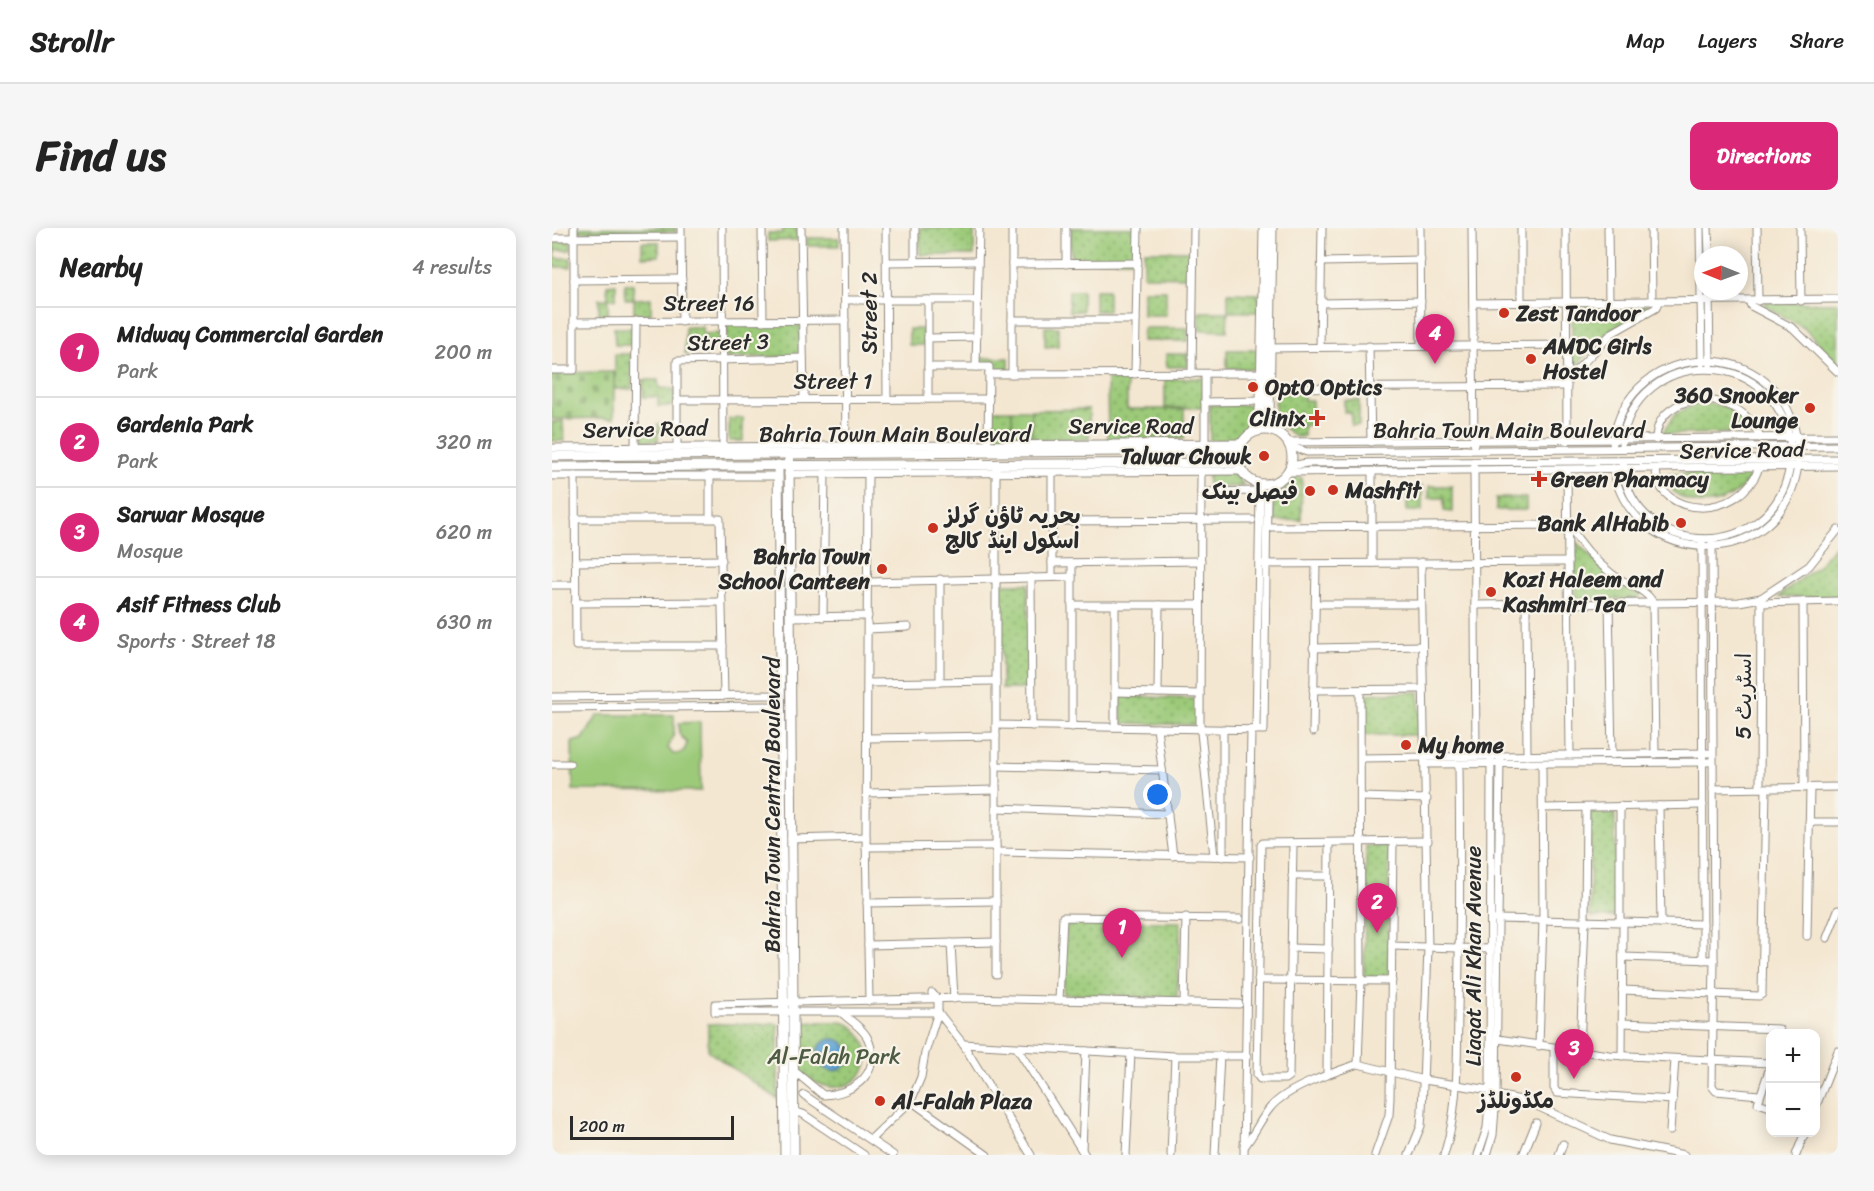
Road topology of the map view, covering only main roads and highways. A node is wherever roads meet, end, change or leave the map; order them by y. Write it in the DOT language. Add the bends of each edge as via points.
graph roads {
  1 [pos="1264,228"];
  2 [pos="1272,228"];
  3 [pos="1266,348"];
  4 [pos="1253,432"];
  5 [pos="1275,432"];
  6 [pos="1240,446"];
  7 [pos="846,455"];
  8 [pos="552,456"];
  9 [pos="789,465"];
  10 [pos="552,467"];
  11 [pos="1240,467"];
  12 [pos="778,507"];
  13 [pos="788,1007"];
  14 [pos="785,1155"];
  15 [pos="794,1155"];
  1 -- 3 [label="main road"];
  2 -- 3 [label="main road"];
  3 -- 4 [label="main road" via="1258,425"];
  3 -- 5 [label="main road" via="1269,421"];
  4 -- 5 [label="main road"];
  4 -- 6 [label="main road"];
  5 -- 11 [label="main road" via="1288,444 1288,469 1273,482 1257,486"];
  6 -- 7 [label="main road, Bahria Town Main Boulevard" via="991,447"];
  6 -- 11 [label="main road"];
  7 -- 9 [label="main road, Bahria Town Main Boulevard"];
  7 -- 9 [label="main road, Bahria Town Main Boulevard"];
  7 -- 11 [label="main road, Bahria Town Main Boulevard" via="996,468"];
  8 -- 9 [label="main road, Bahria Town Main Boulevard" via="723,451"];
  9 -- 10 [label="main road, Bahria Town Main Boulevard"];
  9 -- 12 [label="main road, Bahria Town Central Boulevard"];
  9 -- 12 [label="main road" via="781,474"];
  9 -- 13 [label="main road, Bahria Town Central Boulevard"];
  12 -- 13 [label="main road, Bahria Town Central Boulevard"];
  13 -- 14 [label="main road, Bahria Town Central Boulevard"];
  13 -- 15 [label="main road, Bahria Town Central Boulevard"];
}
